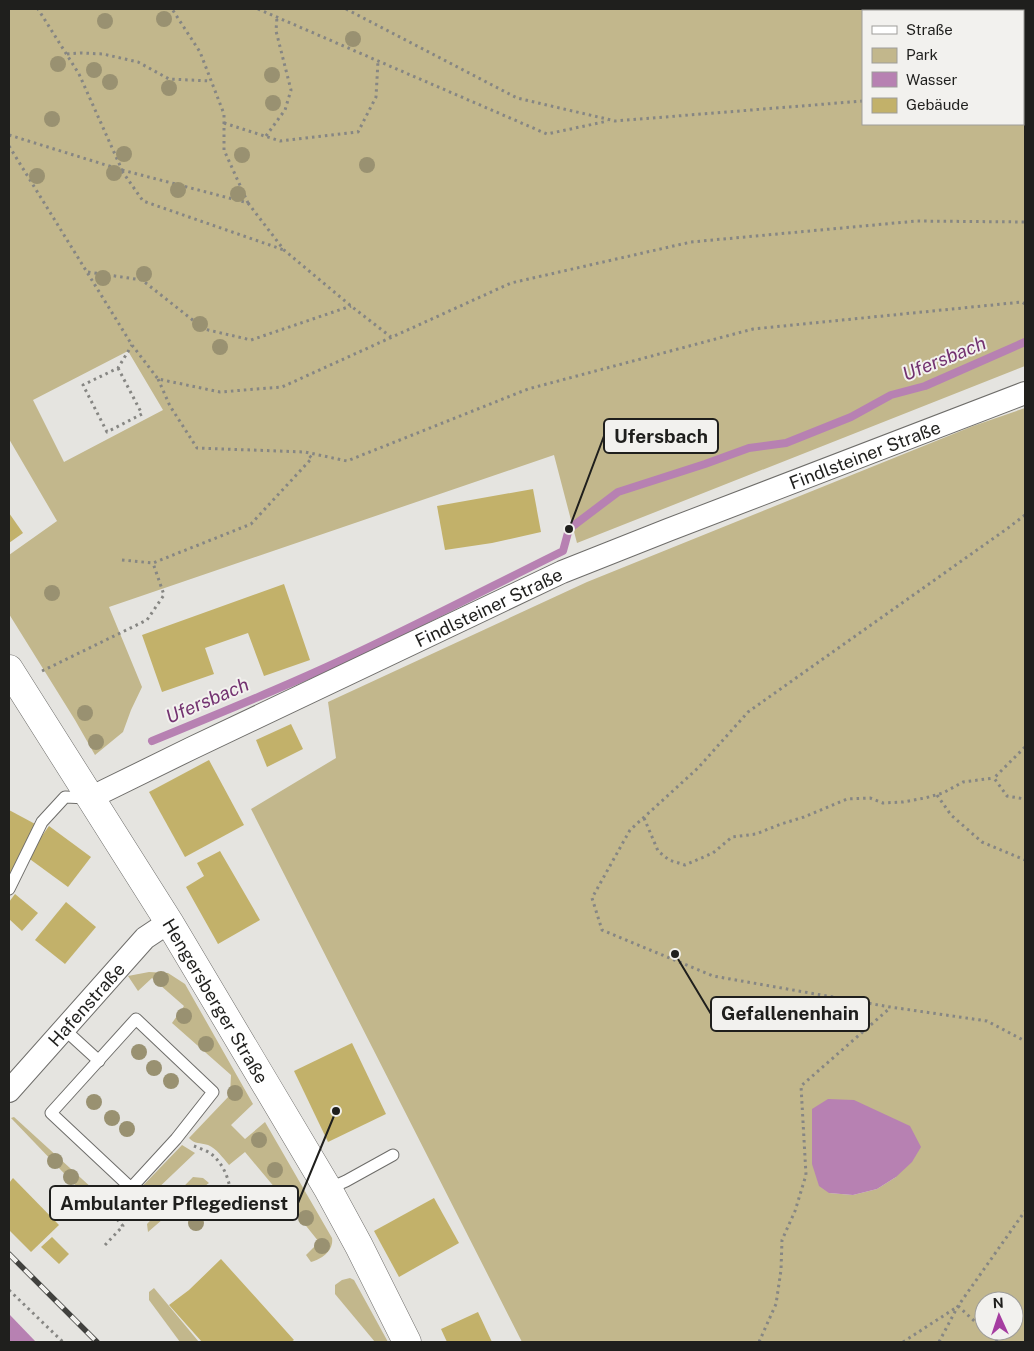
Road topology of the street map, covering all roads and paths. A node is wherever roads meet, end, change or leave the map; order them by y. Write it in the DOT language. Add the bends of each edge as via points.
graph roads {
  1 [pos="38,9"];
  2 [pos="172,9"];
  3 [pos="258,9"];
  4 [pos="346,9"];
  5 [pos="277,16"];
  6 [pos="67,54"];
  7 [pos="378,60"];
  8 [pos="211,81"];
  9 [pos="862,101"];
  10 [pos="611,120"];
  11 [pos="224,123"];
  12 [pos="9,135"];
  13 [pos="266,136"];
  14 [pos="9,146"];
  15 [pos="122,170"];
  16 [pos="248,203"];
  17 [pos="1025,222"];
  18 [pos="284,250"];
  19 [pos="87,272"];
  20 [pos="1025,304"];
  21 [pos="351,306"];
  22 [pos="391,338"];
  23 [pos="132,345"];
  24 [pos="118,368"];
  25 [pos="158,379"];
  26 [pos="1025,393"];
  27 [pos="305,452"];
  28 [pos="1025,515"];
  29 [pos="122,560"];
  30 [pos="153,563"];
  31 [pos="13,676"];
  32 [pos="1025,747"];
  33 [pos="994,778"];
  34 [pos="937,794"];
  35 [pos="90,798"];
  36 [pos="1025,799"];
  37 [pos="644,818"];
  38 [pos="1025,860"];
  39 [pos="9,889"];
  40 [pos="169,922"];
  41 [pos="890,1007"];
  42 [pos="63,1032"];
  43 [pos="1025,1041"];
  44 [pos="96,1063"];
  45 [pos="9,1091"];
  46 [pos="176,1139"];
  47 [pos="393,1155"];
  48 [pos="230,1189"];
  49 [pos="328,1189"];
  50 [pos="1025,1211"];
  51 [pos="115,1217"];
  52 [pos="105,1245"];
  53 [pos="9,1290"];
  54 [pos="958,1306"];
  55 [pos="974,1320"];
  56 [pos="63,1342"];
  57 [pos="407,1342"];
  58 [pos="759,1342"];
  59 [pos="904,1342"];
  60 [pos="939,1342"];
  1 -- 6 [label="path"];
  2 -- 8 [label="path" via="200,52"];
  3 -- 5 [label="path"];
  4 -- 10 [label="path" via="517,98"];
  5 -- 7 [label="path"];
  5 -- 13 [label="path" via="276,31 290,90 285,110"];
  6 -- 8 [label="path" via="103,54 138,62 169,79"];
  6 -- 15 [label="path"];
  7 -- 10 [label="path" via="547,134"];
  7 -- 13 [label="path" via="376,97 358,132 280,141"];
  8 -- 11 [label="path" via="224,114"];
  9 -- 10 [label="path"];
  11 -- 13 [label="path"];
  11 -- 16 [label="path" via="224,150"];
  12 -- 15 [label="path"];
  14 -- 19 [label="path"];
  15 -- 16 [label="path"];
  15 -- 18 [label="path" via="143,201"];
  16 -- 18 [label="path"];
  17 -- 22 [label="path" via="916,221 691,242 511,283"];
  18 -- 21 [label="path"];
  19 -- 21 [label="path" via="142,280 204,329 251,340"];
  19 -- 23 [label="path"];
  20 -- 27 [label="path" via="753,329 528,389 347,461"];
  21 -- 22 [label="path"];
  22 -- 25 [label="path" via="282,387 220,392"];
  23 -- 24 [label="path"];
  23 -- 25 [label="path"];
  24 -- 24 [label="path" via="83,385 107,432 142,414"];
  25 -- 27 [label="path" via="170,406 196,448"];
  26 -- 35 [label="street, Findlsteiner Straße" via="562,572"];
  27 -- 30 [label="path" via="312,458 251,524"];
  28 -- 37 [label="path" via="748,712 698,768"];
  29 -- 30 [label="path"];
  30 -- 31 [label="path" via="164,595 147,620"];
  31 -- 35 [label="main road, Hengersberger Straße"];
  32 -- 33 [label="path"];
  33 -- 34 [label="path" via="963,782"];
  33 -- 36 [label="path" via="1007,796"];
  34 -- 37 [label="path" via="902,802 846,799 756,834 732,836 713,853 685,865 669,860 658,851"];
  34 -- 38 [label="path" via="952,815 982,842"];
  35 -- 39 [label="lane, Findlsteiner Straße" via="65,797 42,822"];
  35 -- 40 [label="main road, Hengersberger Straße"];
  37 -- 41 [label="path" via="630,830 592,898 602,930 713,976"];
  40 -- 42 [label="street, Hafenstraße" via="145,938"];
  40 -- 49 [label="main road, Hengersberger Straße"];
  41 -- 43 [label="path" via="987,1021"];
  41 -- 58 [label="path" via="801,1086 806,1175 782,1240 776,1304"];
  42 -- 44 [label="lane"];
  42 -- 45 [label="street, Hafenstraße"];
  44 -- 46 [label="lane" via="136,1019 213,1092"];
  44 -- 46 [label="lane" via="51,1113 131,1188"];
  46 -- 48 [label="path" via="210,1153 221,1164"];
  47 -- 49 [label="lane"];
  49 -- 57 [label="main road, Hengersberger Straße"];
  50 -- 54 [label="path"];
  51 -- 52 [label="path" via="123,1226"];
  53 -- 56 [label="path"];
  54 -- 55 [label="path"];
  54 -- 59 [label="path"];
  54 -- 60 [label="path"];
}
